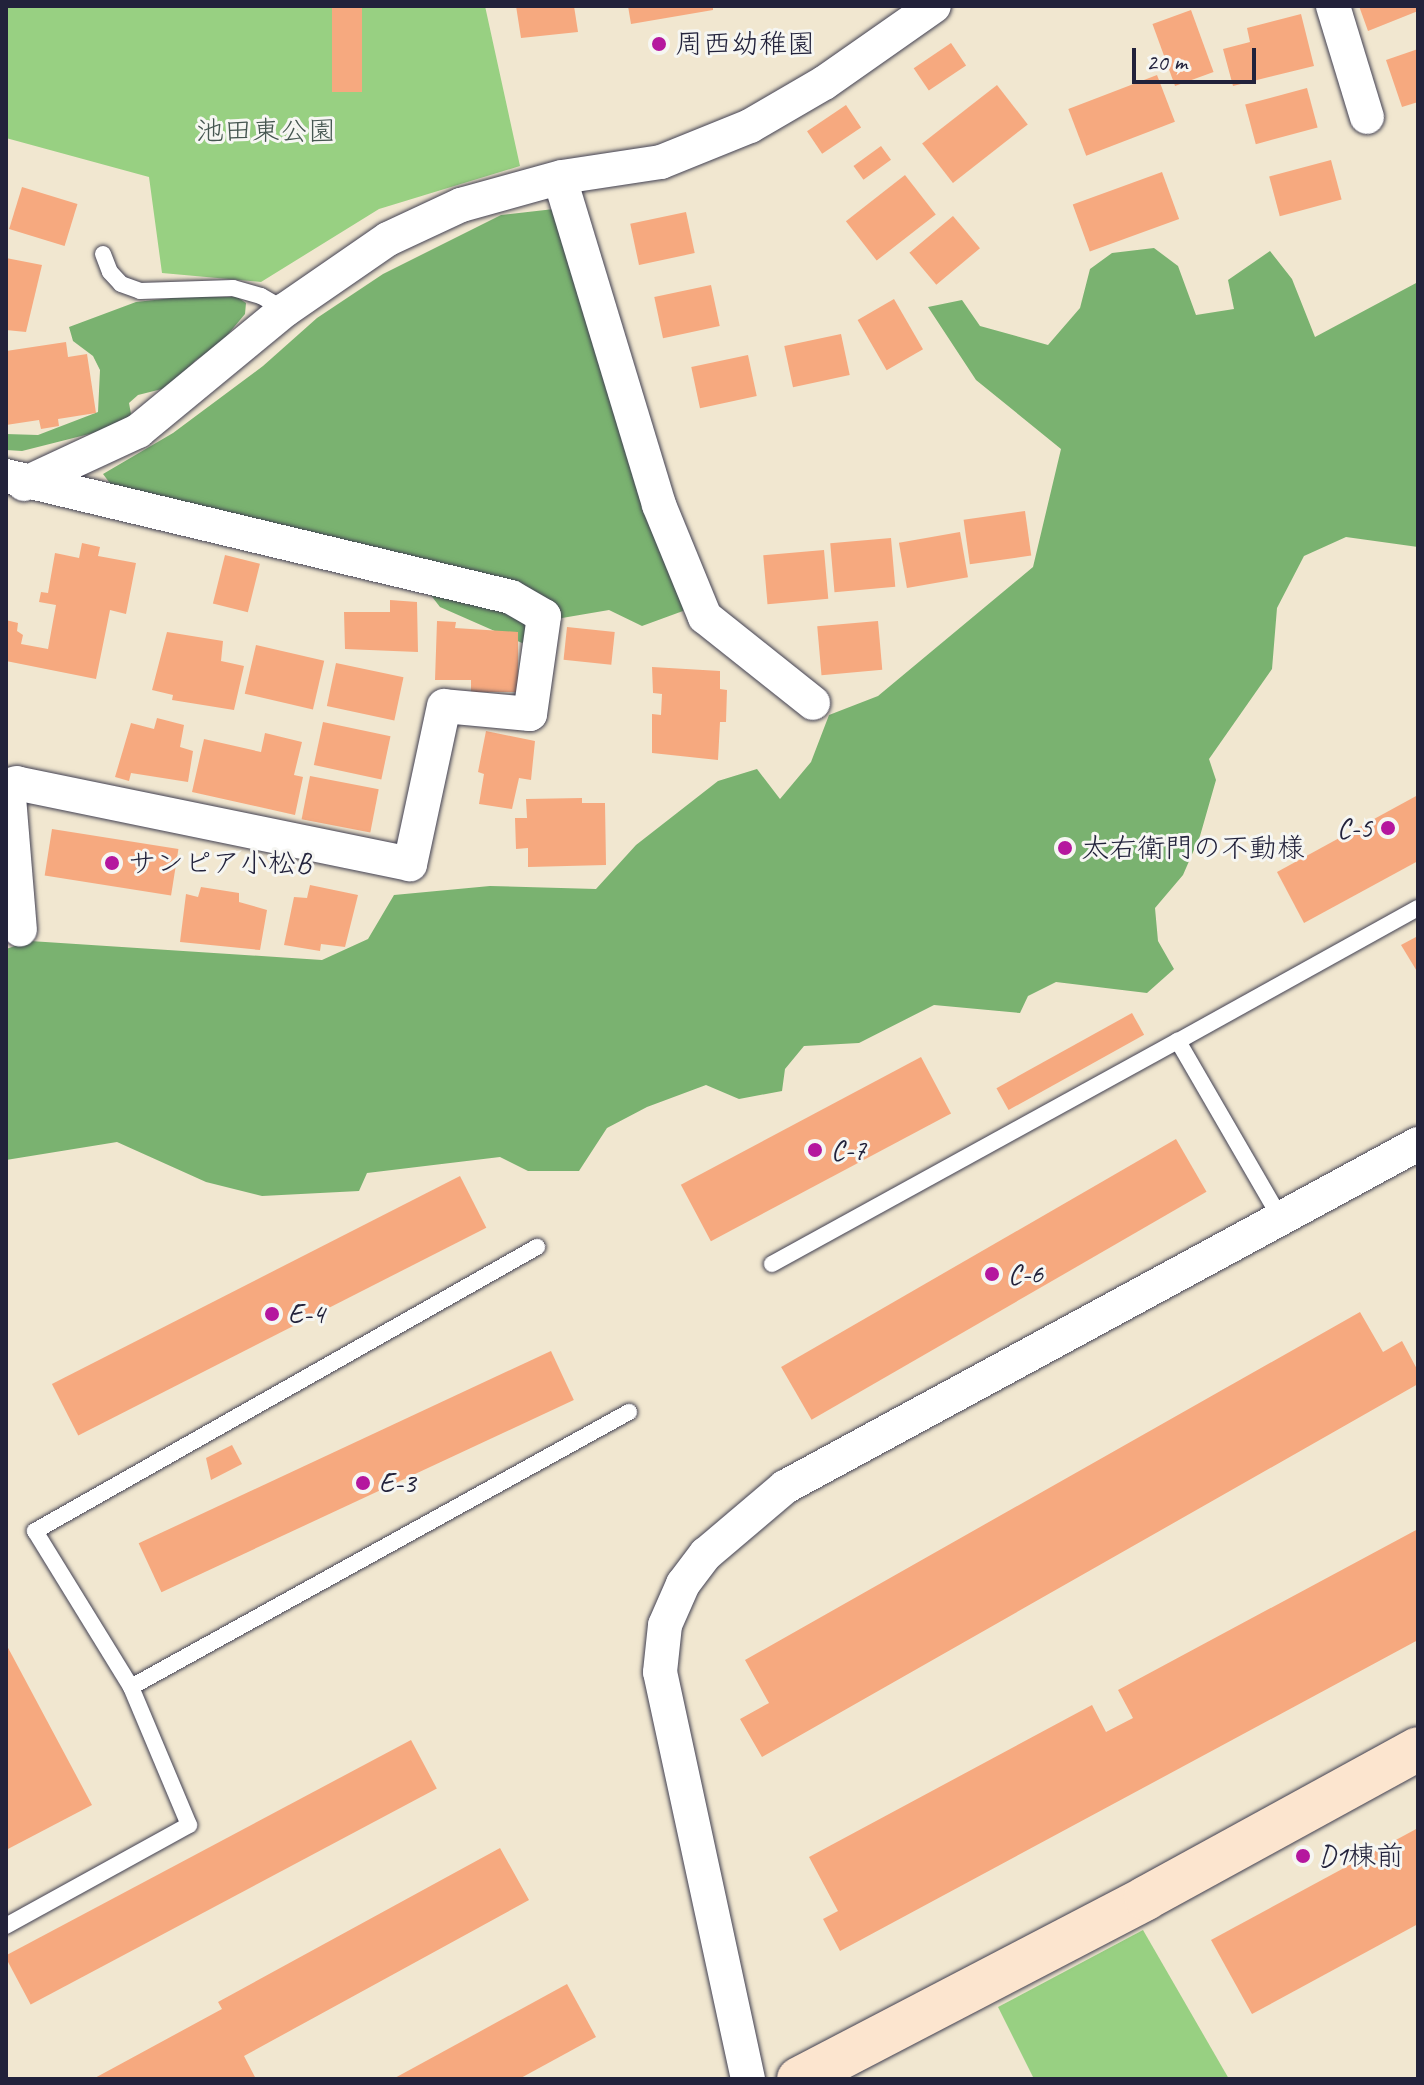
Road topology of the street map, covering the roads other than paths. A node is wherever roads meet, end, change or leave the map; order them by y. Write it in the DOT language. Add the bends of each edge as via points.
graph roads {
  1 [pos="934,6"];
  2 [pos="1333,6"];
  3 [pos="1367,117"];
  4 [pos="564,192"];
  5 [pos="103,254"];
  6 [pos="285,310"];
  7 [pos="13,484"];
  8 [pos="813,703"];
  9 [pos="7,786"];
  10 [pos="1418,908"];
  11 [pos="20,930"];
  12 [pos="1178,1041"];
  13 [pos="1418,1144"];
  14 [pos="1281,1219"];
  15 [pos="537,1247"];
  16 [pos="772,1264"];
  17 [pos="629,1412"];
  18 [pos="131,1687"];
  19 [pos="1418,1749"];
  20 [pos="6,1926"];
  21 [pos="748,2079"];
  22 [pos="799,2079"];
  1 -- 6 [label="street" via="824,83 750,126 661,162 562,177 461,205 388,239"];
  2 -- 3 [label="street"];
  4 -- 8 [label="street" via="659,505 705,617"];
  5 -- 6 [label="lane" via="121,284 140,291 233,288"];
  6 -- 7 [label="street" via="138,431"];
  7 -- 9 [label="street" via="92,494 416,573 511,597 544,616 530,714 444,706 410,864 17,783"];
  9 -- 11 [label="street"];
  10 -- 12 [label="lane"];
  12 -- 14 [label="lane"];
  12 -- 16 [label="lane"];
  13 -- 14 [label="street"];
  14 -- 21 [label="street" via="785,1487 706,1554 683,1584 665,1625 660,1672"];
  15 -- 18 [label="lane" via="35,1531"];
  17 -- 18 [label="lane"];
  18 -- 20 [label="lane" via="189,1825"];
  19 -- 22 [label="street"];
}
